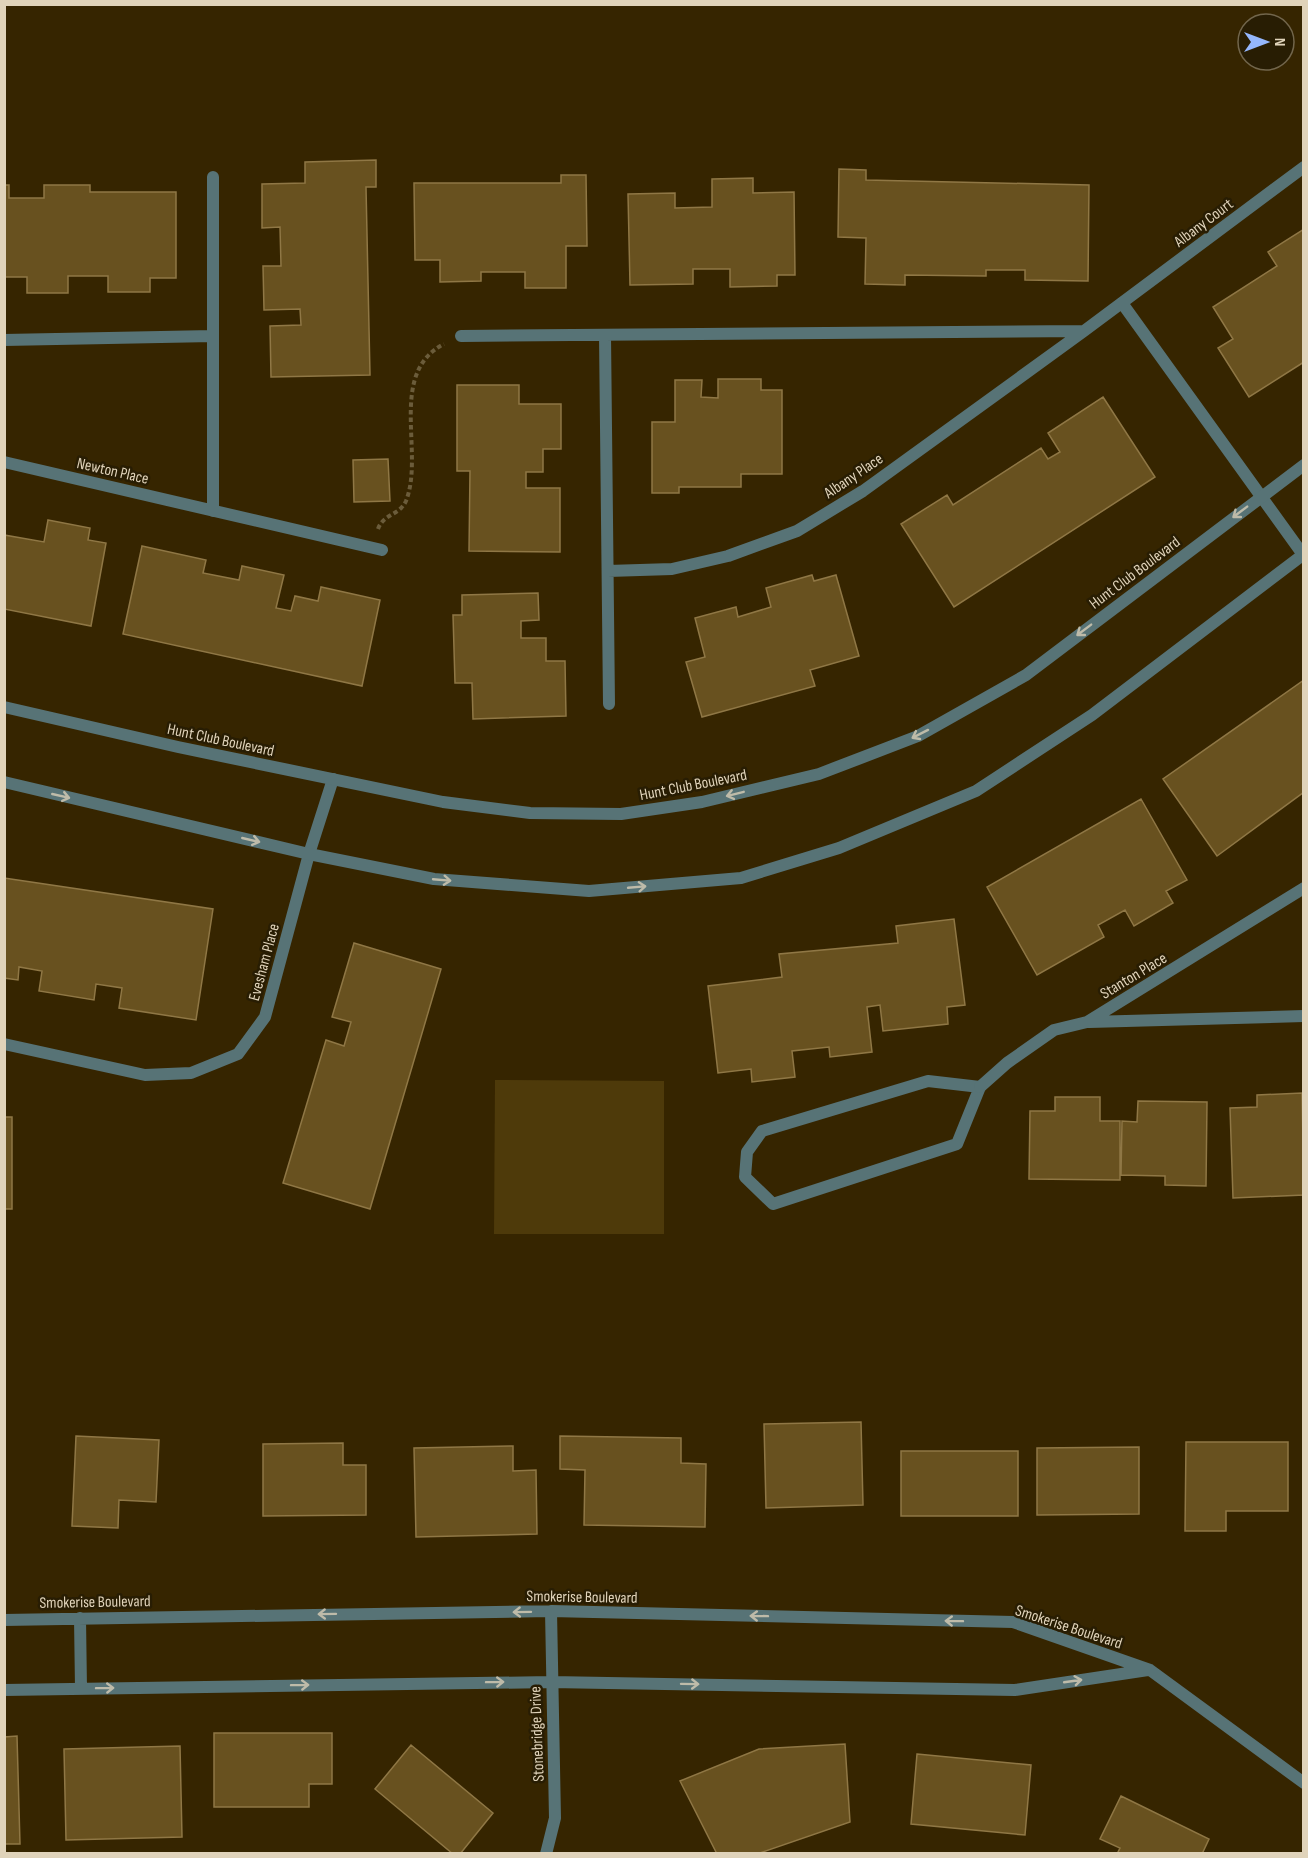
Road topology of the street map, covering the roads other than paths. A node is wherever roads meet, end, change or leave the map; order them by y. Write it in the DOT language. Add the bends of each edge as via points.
graph roads {
  1 [pos="1304,167"];
  2 [pos="213,177"];
  3 [pos="1122,303"];
  4 [pos="1084,331"];
  5 [pos="605,335"];
  6 [pos="213,336"];
  7 [pos="461,336"];
  8 [pos="4,340"];
  9 [pos="4,462"];
  10 [pos="1304,465"];
  11 [pos="1261,496"];
  12 [pos="213,511"];
  13 [pos="377,549"];
  14 [pos="1303,555"];
  15 [pos="608,571"];
  16 [pos="609,704"];
  17 [pos="4,707"];
  18 [pos="333,779"];
  19 [pos="4,782"];
  20 [pos="309,854"];
  21 [pos="1304,888"];
  22 [pos="1304,1016"];
  23 [pos="1087,1022"];
  24 [pos="4,1044"];
  25 [pos="980,1088"];
  26 [pos="551,1611"];
  27 [pos="80,1618"];
  28 [pos="4,1620"];
  29 [pos="1150,1670"];
  30 [pos="551,1682"];
  31 [pos="81,1689"];
  32 [pos="4,1690"];
  33 [pos="1304,1783"];
  34 [pos="546,1854"];
  1 -- 3 [label="street, Albany Court"];
  2 -- 6 [label="street"];
  3 -- 4 [label="street, Albany Place"];
  3 -- 11 [label="street"];
  4 -- 5 [label="street"];
  4 -- 15 [label="street, Albany Place" via="863,491 798,531 728,556 672,569"];
  5 -- 7 [label="street"];
  5 -- 15 [label="street"];
  6 -- 8 [label="street"];
  6 -- 12 [label="street"];
  9 -- 12 [label="street, Newton Place"];
  10 -- 11 [label="street, Hunt Club Boulevard"];
  11 -- 14 [label="street"];
  11 -- 18 [label="street, Hunt Club Boulevard, one-way" via="1026,675 918,736 819,774 702,802 621,814 530,813 443,802"];
  12 -- 13 [label="street, Newton Place"];
  20 -- 14 [label="street, one-way" via="434,879 589,891 741,878 839,848 976,791 1092,716"];
  15 -- 16 [label="street"];
  17 -- 18 [label="street, Hunt Club Boulevard"];
  18 -- 20 [label="street, Evesham Place"];
  19 -- 20 [label="street, one-way"];
  20 -- 24 [label="street, Evesham Place" via="265,1017 238,1054 190,1073 145,1075"];
  21 -- 23 [label="street, Stanton Place"];
  22 -- 23 [label="street"];
  23 -- 25 [label="street, Stanton Place" via="1054,1030 1007,1063"];
  25 -- 25 [label="street" via="957,1144 773,1204 745,1177 747,1152 762,1131 927,1081"];
  26 -- 27 [label="street, Smokerise Boulevard, one-way"];
  29 -- 26 [label="street, Smokerise Boulevard, one-way" via="1013,1622"];
  26 -- 30 [label="street, Stonebridge Drive"];
  27 -- 28 [label="street, Smokerise Boulevard"];
  27 -- 31 [label="street"];
  30 -- 29 [label="street, Smokerise Boulevard, one-way" via="1015,1690"];
  29 -- 33 [label="street, Smokerise Boulevard"];
  31 -- 30 [label="street, Smokerise Boulevard, one-way"];
  30 -- 34 [label="street, Stonebridge Drive" via="555,1818"];
  31 -- 32 [label="street, Smokerise Boulevard"];
}
